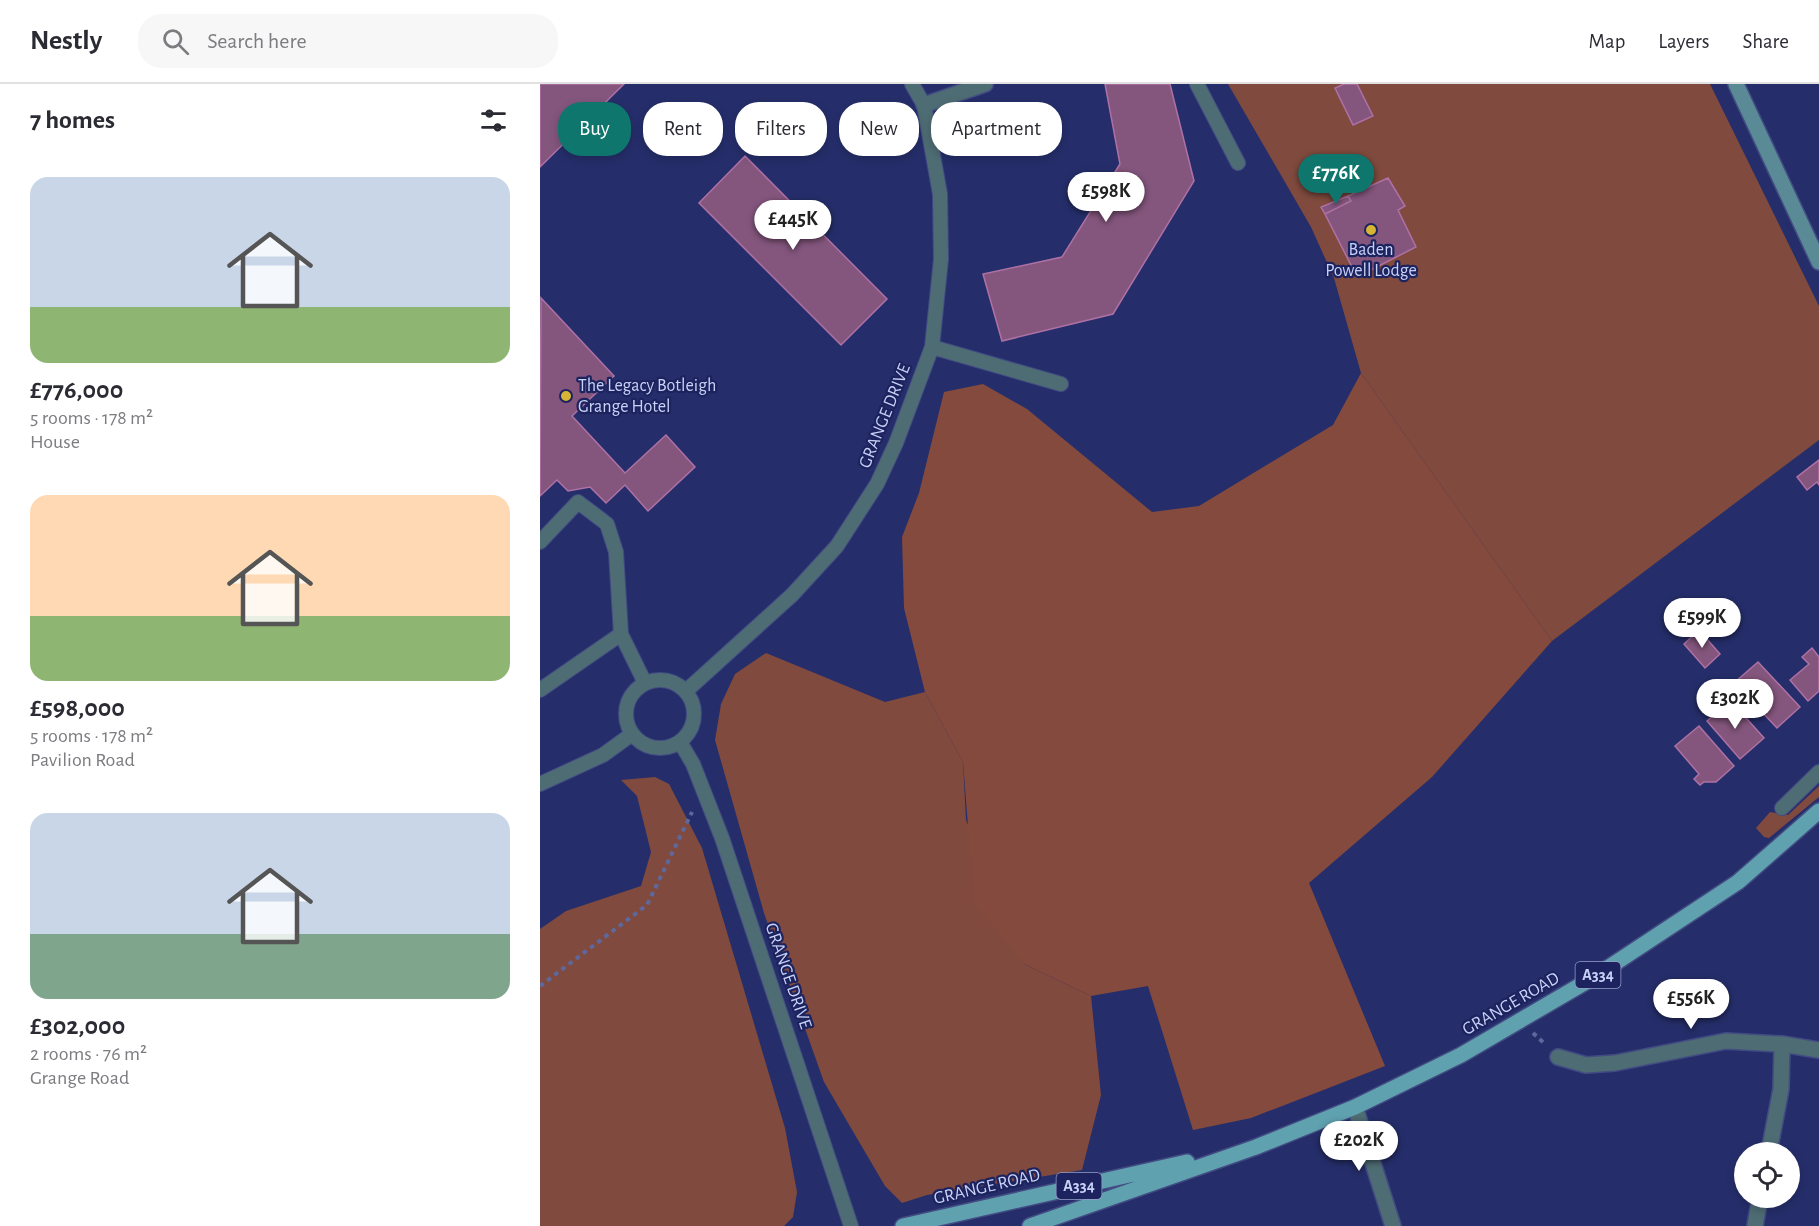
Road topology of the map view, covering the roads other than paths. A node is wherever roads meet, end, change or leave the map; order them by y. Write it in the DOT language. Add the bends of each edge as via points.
graph roads {
  1 [pos="912,84"];
  2 [pos="985,84"];
  3 [pos="1197,84"];
  4 [pos="1736,84"];
  5 [pos="924,105"];
  6 [pos="1238,163"];
  7 [pos="1819,262"];
  8 [pos="932,347"];
  9 [pos="1061,384"];
  10 [pos="540,542"];
  11 [pos="621,634"];
  12 [pos="645,683"];
  13 [pos="540,690"];
  14 [pos="686,691"];
  15 [pos="632,734"];
  16 [pos="680,742"];
  17 [pos="1819,772"];
  18 [pos="540,784"];
  19 [pos="1782,808"];
  20 [pos="1819,811"];
  21 [pos="1782,1044"];
  22 [pos="1819,1050"];
  23 [pos="1558,1057"];
  24 [pos="1355,1107"];
  25 [pos="1771,1142"];
  26 [pos="1256,1147"];
  27 [pos="1758,1208"];
  28 [pos="851,1226"];
  29 [pos="903,1226"];
  30 [pos="1030,1226"];
  31 [pos="1393,1226"];
  32 [pos="1755,1226"];
  1 -- 5 [label="lane, GRANGE DRIVE"];
  2 -- 5 [label="street"];
  3 -- 6 [label="lane"];
  4 -- 7 [label="street"];
  5 -- 8 [label="lane, GRANGE DRIVE" via="940,194 941,260"];
  8 -- 9 [label="lane"];
  8 -- 14 [label="lane, GRANGE DRIVE" via="882,474 837,546 792,595"];
  10 -- 11 [label="lane" via="578,502 607,524 616,552"];
  11 -- 12 [label="lane"];
  11 -- 13 [label="lane"];
  12 -- 14 [label="lane" via="667,681"];
  12 -- 15 [label="lane" via="635,690 626,711"];
  14 -- 16 [label="lane" via="695,712 689,734"];
  15 -- 16 [label="lane" via="649,747 660,749"];
  15 -- 18 [label="lane" via="603,755"];
  16 -- 28 [label="lane, GRANGE DRIVE" via="722,838"];
  17 -- 19 [label="lane"];
  20 -- 24 [label="main road, GRANGE ROAD / A334" via="1738,882 1591,980 1461,1055"];
  21 -- 22 [label="street"];
  21 -- 23 [label="street" via="1726,1041 1586,1065"];
  21 -- 25 [label="street" via="1781,1089"];
  24 -- 26 [label="main road, GRANGE ROAD / A334"];
  24 -- 31 [label="street"];
  26 -- 29 [label="main road, GRANGE ROAD / A334"];
  26 -- 30 [label="main road, GRANGE ROAD / A334"];
  27 -- 32 [label="street"];
}
